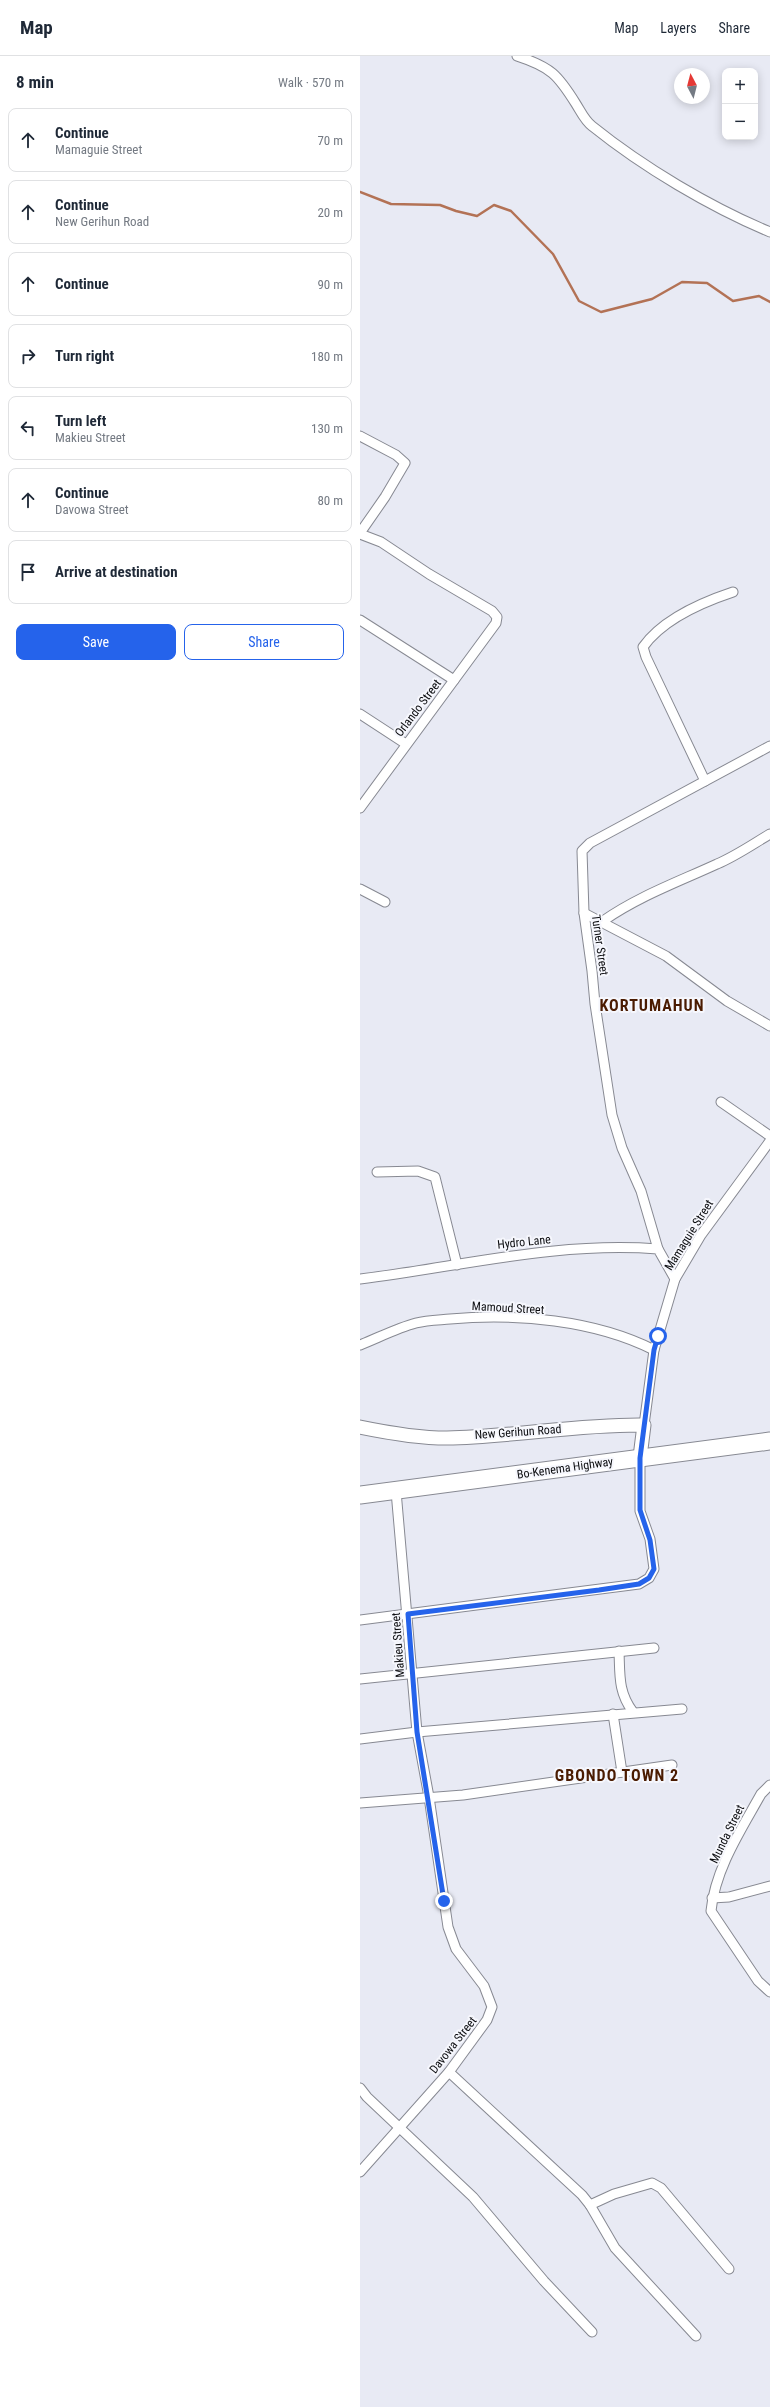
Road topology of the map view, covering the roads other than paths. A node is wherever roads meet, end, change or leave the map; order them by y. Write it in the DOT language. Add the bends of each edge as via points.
graph roads {
  1 [pos="517,56"];
  2 [pos="770,232"];
  3 [pos="360,436"];
  4 [pos="360,534"];
  5 [pos="733,592"];
  6 [pos="360,620"];
  7 [pos="454,680"];
  8 [pos="360,714"];
  9 [pos="406,744"];
  10 [pos="770,746"];
  11 [pos="705,781"];
  12 [pos="361,804"];
  13 [pos="770,834"];
  14 [pos="360,889"];
  15 [pos="384,902"];
  16 [pos="584,912"];
  17 [pos="603,921"];
  18 [pos="770,1026"];
  19 [pos="721,1102"];
  20 [pos="770,1136"];
  21 [pos="770,1141"];
  22 [pos="377,1172"];
  23 [pos="658,1249"];
  24 [pos="457,1265"];
  25 [pos="360,1279"];
  26 [pos="676,1279"];
  27 [pos="360,1345"];
  28 [pos="654,1350"];
  29 [pos="644,1425"];
  30 [pos="360,1427"];
  31 [pos="770,1441"];
  32 [pos="640,1458"];
  33 [pos="396,1491"];
  34 [pos="360,1496"];
  35 [pos="408,1614"];
  36 [pos="360,1620"];
  37 [pos="654,1648"];
  38 [pos="619,1651"];
  39 [pos="412,1674"];
  40 [pos="360,1679"];
  41 [pos="682,1709"];
  42 [pos="633,1712"];
  43 [pos="613,1714"];
  44 [pos="417,1732"];
  45 [pos="360,1739"];
  46 [pos="672,1765"];
  47 [pos="622,1772"];
  48 [pos="770,1785"];
  49 [pos="429,1797"];
  50 [pos="360,1803"];
  51 [pos="770,1886"];
  52 [pos="712,1898"];
  53 [pos="770,1992"];
  54 [pos="448,2072"];
  55 [pos="360,2088"];
  56 [pos="400,2127"];
  57 [pos="360,2172"];
  58 [pos="590,2205"];
  59 [pos="729,2269"];
  60 [pos="592,2332"];
  61 [pos="696,2336"];
  1 -- 2 [label="street" via="551,70 564,84 590,125 642,163 737,218"];
  3 -- 4 [label="street" via="396,455 405,463"];
  4 -- 7 [label="street, Orlando Street" via="381,542 429,574 492,610 497,617 496,623"];
  5 -- 11 [label="street" via="700,603 650,638 644,647 646,657"];
  6 -- 7 [label="street"];
  7 -- 9 [label="street, Orlando Street"];
  8 -- 9 [label="street"];
  9 -- 12 [label="street, Orlando Street"];
  10 -- 11 [label="street, Turner Street"];
  11 -- 16 [label="street, Turner Street" via="590,843 582,851"];
  13 -- 17 [label="street" via="719,864 634,901"];
  14 -- 15 [label="street"];
  16 -- 17 [label="street"];
  16 -- 23 [label="street, Turner Street" via="594,1004 612,1115 622,1148 641,1191"];
  17 -- 18 [label="street" via="666,956 727,1001"];
  19 -- 20 [label="street"];
  21 -- 26 [label="street, Mamaguie Street" via="701,1235"];
  22 -- 24 [label="street" via="418,1171 435,1177"];
  23 -- 24 [label="street, Hydro Lane" via="621,1246 552,1251"];
  23 -- 26 [label="street"];
  24 -- 25 [label="street, Hydro Lane"];
  26 -- 28 [label="street, Mamaguie Street"];
  27 -- 28 [label="street, Mamoud Street" via="417,1322 476,1317 586,1326 636,1341"];
  28 -- 29 [label="street, Mamaguie Street"];
  29 -- 30 [label="street, New Gerihun Road" via="447,1438 397,1434"];
  29 -- 32 [label="street"];
  31 -- 32 [label="highway, Bo-Kenema Highway"];
  32 -- 33 [label="highway, Bo-Kenema Highway"];
  32 -- 35 [label="street" via="640,1510 650,1540 654,1569 649,1578 639,1584 599,1590"];
  33 -- 34 [label="highway, Bo-Kenema Highway"];
  33 -- 35 [label="street, Makieu Street"];
  35 -- 36 [label="street"];
  35 -- 39 [label="street, Makieu Street"];
  37 -- 38 [label="street"];
  38 -- 39 [label="street"];
  38 -- 42 [label="street" via="623,1700"];
  39 -- 40 [label="street"];
  39 -- 44 [label="street, Makieu Street"];
  41 -- 42 [label="street"];
  42 -- 43 [label="street"];
  43 -- 44 [label="street" via="570,1720"];
  43 -- 47 [label="street"];
  44 -- 45 [label="street"];
  44 -- 49 [label="street, Makieu Street"];
  46 -- 47 [label="street"];
  47 -- 49 [label="street" via="463,1795"];
  48 -- 52 [label="street, Munda Street" via="761,1794 725,1861"];
  49 -- 50 [label="street"];
  49 -- 54 [label="street, Davowa Street" via="448,1927 456,1949 484,1986 492,2007 487,2020"];
  51 -- 52 [label="street" via="729,1897"];
  52 -- 53 [label="street" via="711,1911 758,1981"];
  54 -- 56 [label="street, Davowa Street"];
  54 -- 58 [label="street"];
  55 -- 56 [label="street"];
  56 -- 57 [label="street, Davowa Street"];
  56 -- 60 [label="street" via="473,2197 544,2281"];
  58 -- 59 [label="street" via="614,2194 652,2183 661,2188"];
  58 -- 61 [label="street" via="615,2248"];
}
